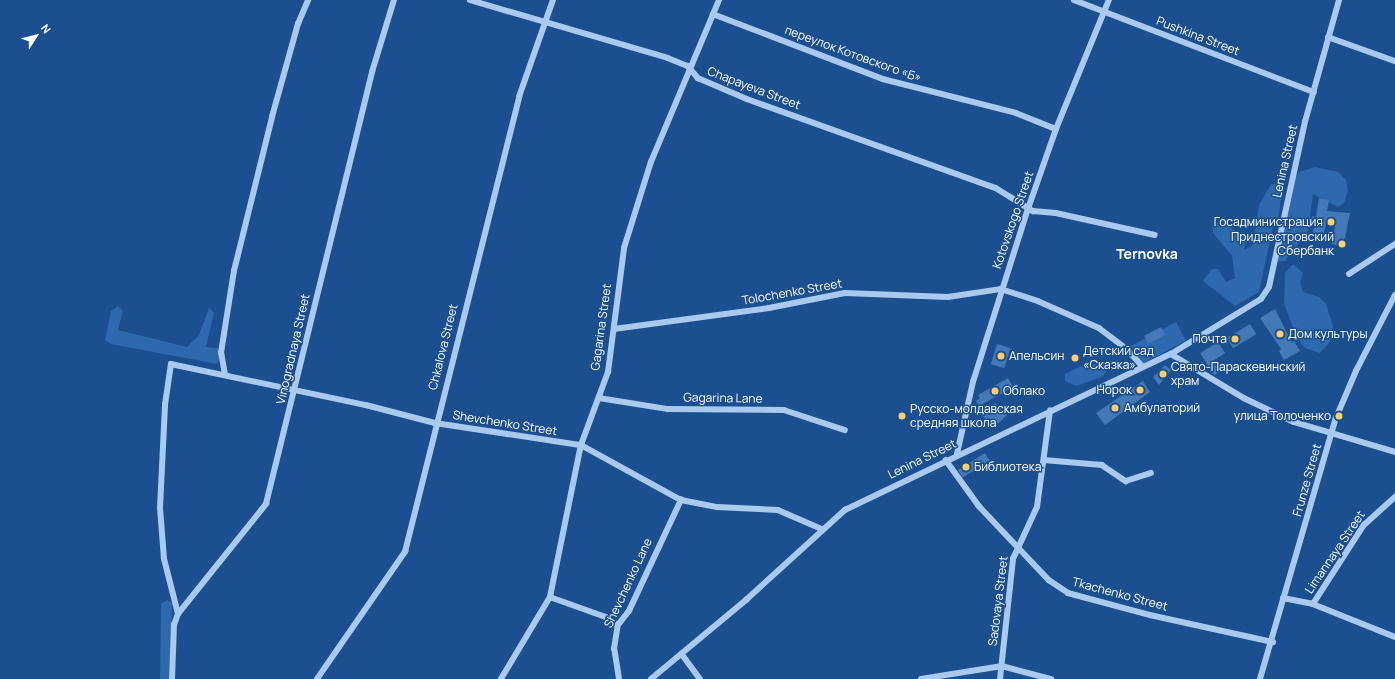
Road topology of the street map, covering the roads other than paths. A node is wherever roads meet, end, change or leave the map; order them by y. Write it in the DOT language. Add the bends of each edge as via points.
graph roads {
  1 [pos="308,0"];
  2 [pos="394,0"];
  3 [pos="470,0"];
  4 [pos="553,0"];
  5 [pos="719,0"];
  6 [pos="1074,0"];
  7 [pos="1109,0"];
  8 [pos="1339,0"];
  9 [pos="1104,12"];
  10 [pos="713,14"];
  11 [pos="545,21"];
  12 [pos="1328,37"];
  13 [pos="1395,61"];
  14 [pos="690,69"];
  15 [pos="1314,92"];
  16 [pos="1056,129"];
  17 [pos="1028,209"];
  18 [pos="1155,235"];
  19 [pos="1395,244"];
  20 [pos="1349,274"];
  21 [pos="1001,289"];
  22 [pos="1395,295"];
  23 [pos="614,329"];
  24 [pos="1171,354"];
  25 [pos="1143,367"];
  26 [pos="225,375"];
  27 [pos="293,390"];
  28 [pos="598,398"];
  29 [pos="1050,411"];
  30 [pos="435,423"];
  31 [pos="845,430"];
  32 [pos="1332,433"];
  33 [pos="581,445"];
  34 [pos="1395,452"];
  35 [pos="957,454"];
  36 [pos="946,460"];
  37 [pos="1044,460"];
  38 [pos="1152,473"];
  39 [pos="1395,497"];
  40 [pos="681,500"];
  41 [pos="822,529"];
  42 [pos="1019,545"];
  43 [pos="550,597"];
  44 [pos="1283,598"];
  45 [pos="176,604"];
  46 [pos="186,604"];
  47 [pos="1313,604"];
  48 [pos="178,614"];
  49 [pos="618,625"];
  50 [pos="1395,637"];
  51 [pos="1273,642"];
  52 [pos="682,654"];
  53 [pos="1002,666"];
  54 [pos="172,679"];
  55 [pos="316,679"];
  56 [pos="501,679"];
  57 [pos="619,679"];
  58 [pos="651,679"];
  59 [pos="700,679"];
  60 [pos="921,679"];
  61 [pos="1000,679"];
  62 [pos="1051,679"];
  63 [pos="1260,679"];
  1 -- 26 [label="street" via="298,24 272,117 234,271 221,353"];
  2 -- 27 [label="street, Vinogradnaya Street" via="374,65"];
  3 -- 11 [label="street, Chapayeva Street"];
  4 -- 11 [label="street, Chkalova Street"];
  5 -- 10 [label="street, Gagarina Street"];
  6 -- 9 [label="street, Pushkina Street"];
  7 -- 9 [label="street, Kotovskogo Street"];
  8 -- 12 [label="street, Lenina Street"];
  9 -- 15 [label="street, Pushkina Street"];
  9 -- 16 [label="street, Kotovskogo Street"];
  10 -- 14 [label="street, Gagarina Street"];
  10 -- 16 [label="street, переулок Котовского «Б»" via="883,79 1016,113"];
  11 -- 14 [label="street, Chapayeva Street" via="668,58"];
  11 -- 30 [label="street, Chkalova Street" via="519,97"];
  12 -- 13 [label="street"];
  12 -- 15 [label="street, Lenina Street"];
  14 -- 17 [label="street, Chapayeva Street" via="698,78 747,99 996,188"];
  14 -- 23 [label="street, Gagarina Street" via="651,162 624,248"];
  15 -- 24 [label="street, Lenina Street" via="1267,292 1244,310"];
  16 -- 17 [label="street, Kotovskogo Street"];
  17 -- 18 [label="street"];
  17 -- 21 [label="street, Kotovskogo Street"];
  19 -- 20 [label="street"];
  21 -- 23 [label="street, Tolochenko Street" via="948,297 845,293 768,308"];
  21 -- 25 [label="street" via="1099,328 1126,348"];
  21 -- 35 [label="street, Kotovskogo Street" via="973,382"];
  22 -- 32 [label="street, Frunze Street" via="1356,371"];
  23 -- 28 [label="street, Gagarina Street" via="608,372"];
  24 -- 25 [label="street, Lenina Street"];
  24 -- 32 [label="street" via="1267,410 1314,430"];
  25 -- 29 [label="street, Lenina Street"];
  26 -- 27 [label="street, Shevchenko Street"];
  26 -- 45 [label="street, Shevchenko Street" via="171,364 165,405 160,508 164,559"];
  27 -- 30 [label="street, Shevchenko Street"];
  27 -- 46 [label="street, Vinogradnaya Street" via="282,448 266,504"];
  28 -- 31 [label="street, Gagarina Lane" via="668,409 784,410"];
  28 -- 33 [label="street, Gagarina Street"];
  29 -- 35 [label="street, Lenina Street"];
  29 -- 37 [label="street, Sadovaya Street"];
  30 -- 33 [label="street, Shevchenko Street"];
  30 -- 55 [label="street, Chkalova Street" via="405,552"];
  32 -- 34 [label="street"];
  32 -- 44 [label="street, Frunze Street"];
  33 -- 40 [label="street, Shevchenko Street"];
  33 -- 43 [label="street, Gagarina Street"];
  35 -- 36 [label="street, Lenina Street"];
  36 -- 41 [label="street, Lenina Street" via="858,502"];
  36 -- 42 [label="street, Tkachenko Street" via="979,506"];
  37 -- 38 [label="street" via="1102,465 1126,481"];
  37 -- 42 [label="street, Sadovaya Street" via="1037,507"];
  39 -- 47 [label="street, Limannaya Street" via="1364,525"];
  40 -- 41 [label="street, Shevchenko Street" via="717,507 778,510"];
  40 -- 49 [label="street, Shevchenko Lane" via="629,611"];
  41 -- 52 [label="street, Lenina Street" via="746,600"];
  42 -- 51 [label="street, Tkachenko Street" via="1049,580 1068,593 1150,615"];
  42 -- 53 [label="street, Sadovaya Street" via="1013,559"];
  43 -- 49 [label="street" via="606,617"];
  43 -- 56 [label="street, Gagarina Street"];
  44 -- 47 [label="street"];
  44 -- 51 [label="street, Frunze Street"];
  45 -- 46 [label="street"];
  45 -- 48 [label="street"];
  46 -- 48 [label="street, Vinogradnaya Street"];
  47 -- 50 [label="street"];
  48 -- 54 [label="street, Vinogradnaya Street" via="174,625"];
  49 -- 57 [label="street, Shevchenko Lane" via="614,649"];
  51 -- 63 [label="street, Frunze Street"];
  52 -- 58 [label="street, Lenina Street"];
  52 -- 59 [label="street"];
  53 -- 60 [label="street"];
  53 -- 61 [label="street, Sadovaya Street"];
  53 -- 62 [label="street"];
}
